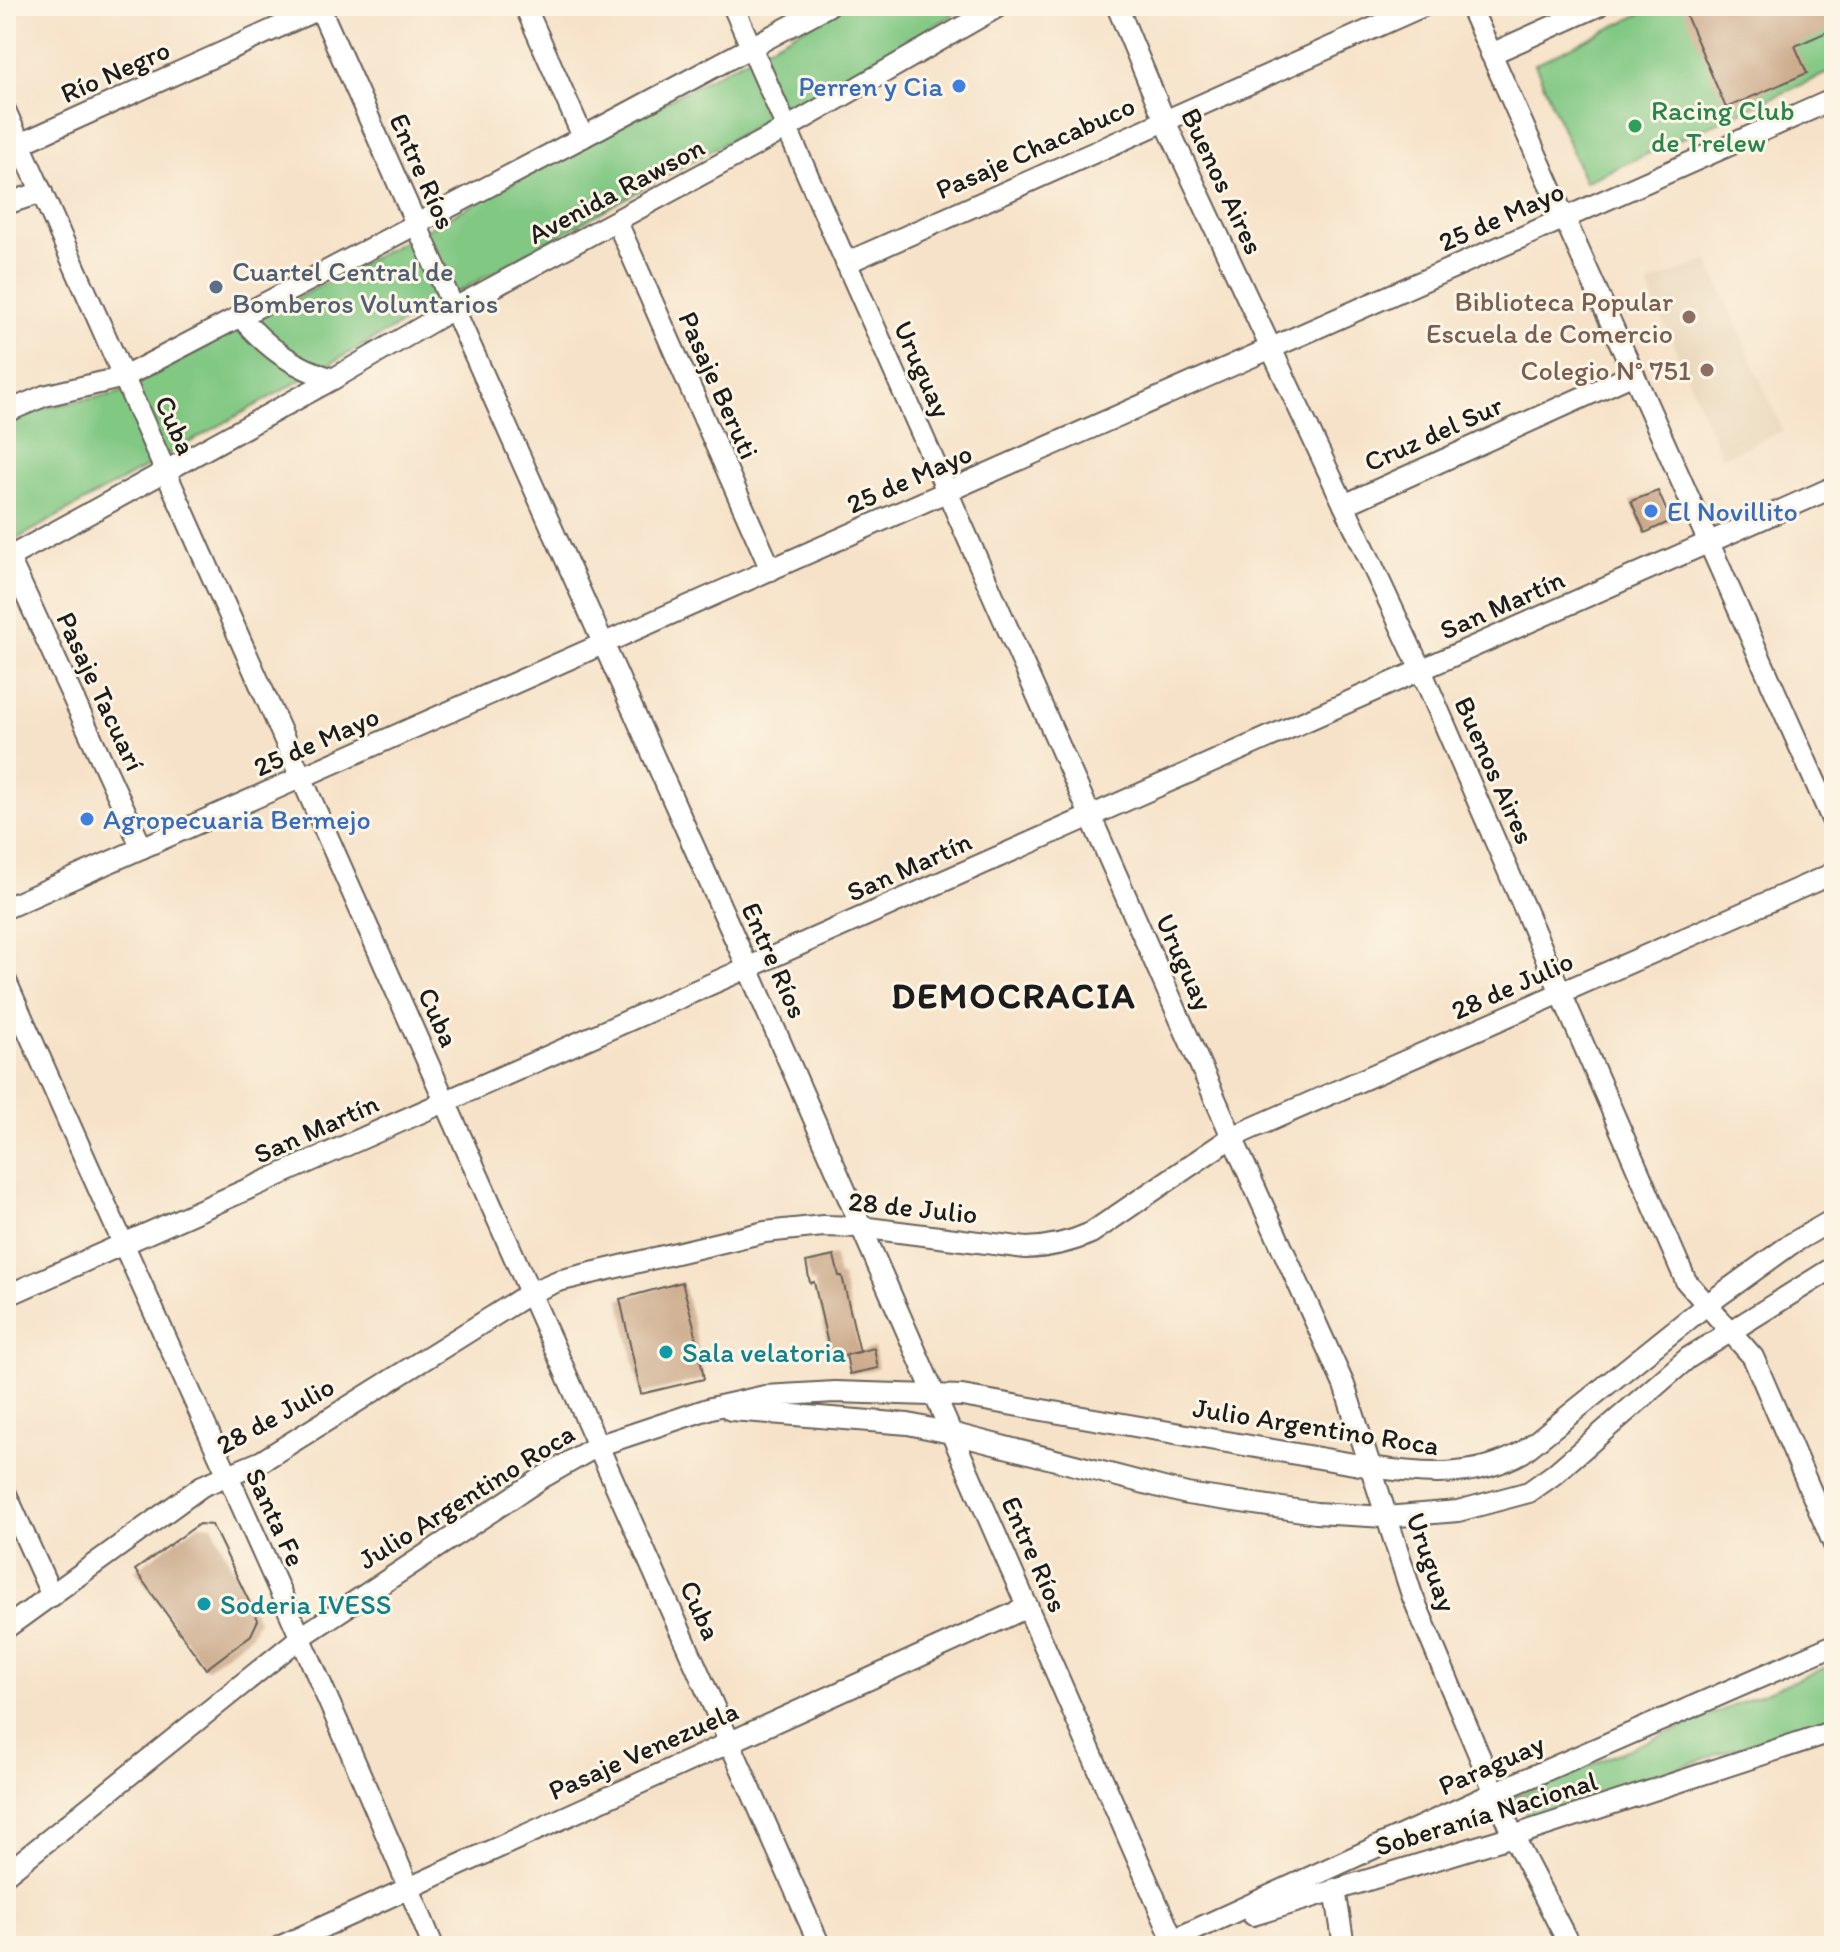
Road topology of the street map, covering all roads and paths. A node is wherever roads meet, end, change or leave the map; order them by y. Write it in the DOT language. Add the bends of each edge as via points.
graph roads {
  1 [pos="525,6"];
  2 [pos="733,6"];
  3 [pos="828,6"];
  4 [pos="999,6"];
  5 [pos="1117,6"];
  6 [pos="1423,6"];
  7 [pos="1470,6"];
  8 [pos="1598,6"];
  9 [pos="320,7"];
  10 [pos="751,47"];
  11 [pos="1491,54"];
  12 [pos="1834,99"];
  13 [pos="6,112"];
  14 [pos="1164,119"];
  15 [pos="787,128"];
  16 [pos="583,137"];
  17 [pos="20,144"];
  18 [pos="42,192"];
  19 [pos="6,204"];
  20 [pos="1565,219"];
  21 [pos="617,222"];
  22 [pos="416,223"];
  23 [pos="846,263"];
  24 [pos="453,309"];
  25 [pos="240,316"];
  26 [pos="1270,349"];
  27 [pos="1634,374"];
  28 [pos="124,377"];
  29 [pos="333,379"];
  30 [pos="6,412"];
  31 [pos="166,471"];
  32 [pos="1834,487"];
  33 [pos="947,492"];
  34 [pos="1344,505"];
  35 [pos="1709,543"];
  36 [pos="8,559"];
  37 [pos="771,570"];
  38 [pos="605,644"];
  39 [pos="1421,670"];
  40 [pos="302,777"];
  41 [pos="1090,816"];
  42 [pos="1834,824"];
  43 [pos="142,848"];
  44 [pos="1834,873"];
  45 [pos="6,908"];
  46 [pos="748,968"];
  47 [pos="6,981"];
  48 [pos="1562,994"];
  49 [pos="445,1101"];
  50 [pos="1232,1137"];
  51 [pos="1834,1219"];
  52 [pos="860,1227"];
  53 [pos="121,1244"];
  54 [pos="1834,1267"];
  55 [pos="530,1293"];
  56 [pos="6,1296"];
  57 [pos="1705,1306"];
  58 [pos="1731,1330"];
  59 [pos="935,1394"];
  60 [pos="711,1408"];
  61 [pos="951,1433"];
  62 [pos="597,1446"];
  63 [pos="1371,1467"];
  64 [pos="226,1476"];
  65 [pos="6,1494"];
  66 [pos="1386,1517"];
  67 [pos="1834,1545"];
  68 [pos="52,1596"];
  69 [pos="1028,1607"];
  70 [pos="6,1628"];
  71 [pos="301,1637"];
  72 [pos="1834,1645"];
  73 [pos="1834,1731"];
  74 [pos="729,1742"];
  75 [pos="1494,1793"];
  76 [pos="1513,1836"];
  77 [pos="6,1874"];
  78 [pos="409,1888"];
  79 [pos="1335,1889"];
  80 [pos="1164,1943"];
  81 [pos="281,1946"];
  82 [pos="433,1946"];
  83 [pos="820,1946"];
  84 [pos="1344,1946"];
  85 [pos="1570,1946"];
  1 -- 16 [label="street"];
  2 -- 10 [label="street, Uruguay"];
  3 -- 10 [label="street"];
  4 -- 15 [label="street, Avenida Rawson"];
  5 -- 14 [label="street, Buenos Aires"];
  6 -- 14 [label="street, Pasaje Chacabuco"];
  7 -- 11 [label="street"];
  8 -- 11 [label="street"];
  9 -- 17 [label="street, Río Negro"];
  9 -- 22 [label="street, Entre Ríos"];
  10 -- 15 [label="street, Uruguay"];
  10 -- 16 [label="street"];
  11 -- 20 [label="street"];
  12 -- 20 [label="street, 25 de Mayo"];
  13 -- 17 [label="street, Cuba"];
  14 -- 23 [label="street, Pasaje Chacabuco"];
  14 -- 26 [label="street, Buenos Aires"];
  15 -- 21 [label="street, Avenida Rawson"];
  15 -- 23 [label="street, Uruguay"];
  16 -- 22 [label="street"];
  17 -- 18 [label="street, Cuba"];
  18 -- 19 [label="street"];
  18 -- 28 [label="street, Cuba"];
  20 -- 26 [label="street, 25 de Mayo"];
  20 -- 27 [label="street"];
  21 -- 24 [label="street, Avenida Rawson"];
  21 -- 37 [label="street, Pasaje Beruti"];
  22 -- 24 [label="street, Entre Ríos"];
  22 -- 25 [label="street"];
  23 -- 33 [label="street, Uruguay"];
  24 -- 29 [label="street, Avenida Rawson"];
  24 -- 38 [label="street, Entre Ríos"];
  25 -- 28 [label="street"];
  25 -- 29 [label="street" via="259,338 304,370"];
  26 -- 33 [label="street, 25 de Mayo"];
  26 -- 34 [label="street, Buenos Aires"];
  27 -- 34 [label="street, Cruz del Sur"];
  27 -- 35 [label="street"];
  28 -- 30 [label="street" via="44,396"];
  28 -- 31 [label="street, Cuba"];
  29 -- 31 [label="street, Avenida Rawson"];
  31 -- 36 [label="street, Avenida Rawson"];
  31 -- 40 [label="street, Cuba"];
  32 -- 35 [label="street, San Martín"];
  33 -- 37 [label="street, 25 de Mayo"];
  33 -- 41 [label="street, Uruguay"];
  34 -- 39 [label="street, Buenos Aires"];
  35 -- 39 [label="street, San Martín"];
  35 -- 42 [label="street"];
  36 -- 43 [label="street, Pasaje Tacuarí"];
  37 -- 38 [label="street, 25 de Mayo"];
  38 -- 40 [label="street, 25 de Mayo"];
  38 -- 46 [label="street, Entre Ríos"];
  39 -- 41 [label="street, San Martín"];
  39 -- 48 [label="street, Buenos Aires"];
  40 -- 43 [label="street, 25 de Mayo"];
  40 -- 49 [label="street, Cuba"];
  41 -- 46 [label="street, San Martín"];
  41 -- 50 [label="street, Uruguay"];
  43 -- 45 [label="street, 25 de Mayo"];
  44 -- 48 [label="street, 28 de Julio"];
  46 -- 49 [label="street, San Martín"];
  46 -- 52 [label="street, Entre Ríos"];
  47 -- 53 [label="street, Santa Fe"];
  48 -- 50 [label="street, 28 de Julio"];
  48 -- 57 [label="street, Buenos Aires" via="1686,1281"];
  49 -- 53 [label="street, San Martín"];
  49 -- 55 [label="street, Cuba"];
  50 -- 52 [label="street, 28 de Julio" via="1091,1233 1053,1246 1026,1248"];
  50 -- 63 [label="street, Uruguay" via="1344,1385"];
  51 -- 57 [label="street, Julio Argentino Roca"];
  52 -- 55 [label="street, 28 de Julio" via="765,1232 558,1281"];
  52 -- 59 [label="street, Entre Ríos"];
  53 -- 56 [label="street, San Martín"];
  53 -- 64 [label="street, Santa Fe"];
  54 -- 58 [label="street, Julio Argentino Roca"];
  55 -- 62 [label="street, Cuba"];
  55 -- 64 [label="street, 28 de Julio" via="262,1461"];
  57 -- 58 [label="street, Buenos Aires"];
  57 -- 63 [label="street, Julio Argentino Roca" via="1507,1461 1453,1474"];
  58 -- 66 [label="street, Julio Argentino Roca" via="1688,1358 1529,1492 1458,1511"];
  58 -- 67 [label="street, Buenos Aires" via="1753,1357"];
  59 -- 60 [label="street, Julio Argentino Roca" via="765,1396"];
  59 -- 61 [label="street, Entre Ríos"];
  59 -- 63 [label="street, Julio Argentino Roca"];
  60 -- 61 [label="street, Julio Argentino Roca" via="908,1424"];
  60 -- 62 [label="street, Julio Argentino Roca"];
  61 -- 66 [label="street, Julio Argentino Roca" via="1187,1494 1316,1513"];
  61 -- 69 [label="street, Entre Ríos"];
  62 -- 71 [label="street, Julio Argentino Roca"];
  62 -- 74 [label="street, Cuba"];
  63 -- 66 [label="street, Uruguay"];
  64 -- 68 [label="street, 28 de Julio" via="202,1486"];
  64 -- 71 [label="street, Santa Fe"];
  65 -- 68 [label="street"];
  66 -- 75 [label="street, Uruguay" via="1412,1595"];
  68 -- 70 [label="street, 28 de Julio"];
  69 -- 74 [label="street, Pasaje Venezuela"];
  69 -- 80 [label="street, Entre Ríos"];
  71 -- 77 [label="street, Julio Argentino Roca"];
  71 -- 78 [label="street, Santa Fe"];
  72 -- 75 [label="street, Paraguay"];
  73 -- 76 [label="street, Soberanía Nacional"];
  74 -- 78 [label="street, Pasaje Venezuela"];
  74 -- 83 [label="street, Cuba"];
  75 -- 76 [label="street, Uruguay"];
  75 -- 80 [label="street, Paraguay"];
  76 -- 79 [label="street, Soberanía Nacional"];
  76 -- 85 [label="street, Uruguay"];
  78 -- 81 [label="street, Pasaje Venezuela"];
  78 -- 82 [label="street, Santa Fe"];
  79 -- 80 [label="street, Soberanía Nacional"];
  79 -- 84 [label="street"];
}
